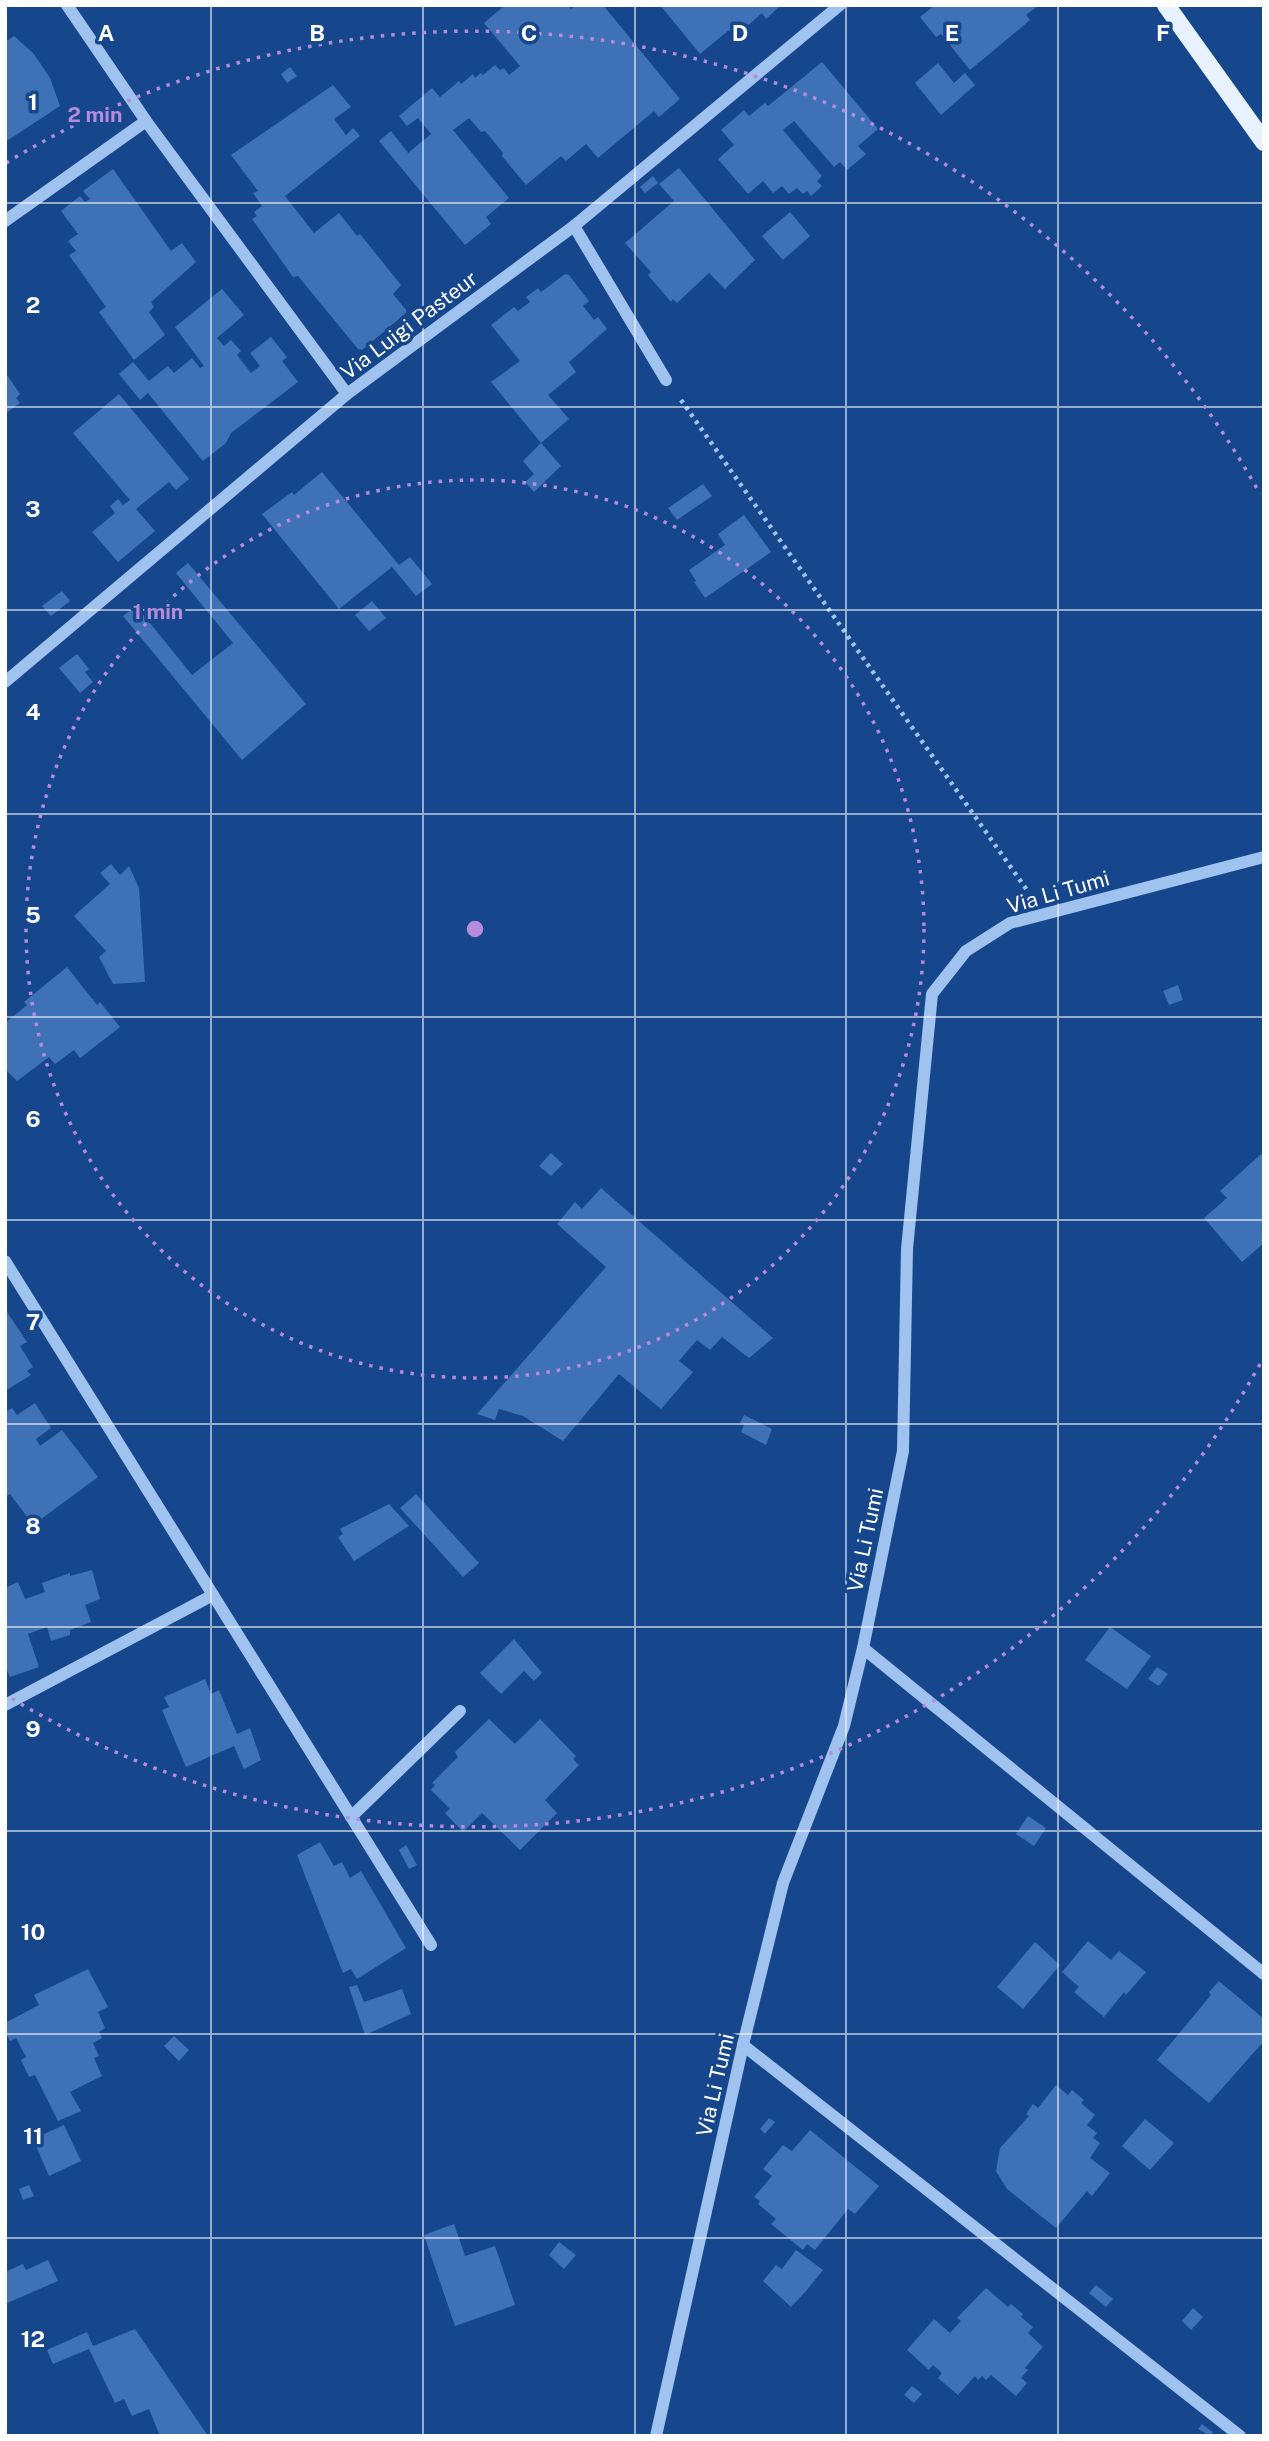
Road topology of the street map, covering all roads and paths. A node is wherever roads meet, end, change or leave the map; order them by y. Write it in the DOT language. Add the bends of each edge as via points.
graph roads {
  1 [pos="67,5"];
  2 [pos="840,5"];
  3 [pos="1166,5"];
  4 [pos="146,121"];
  5 [pos="1264,142"];
  6 [pos="5,221"];
  7 [pos="574,226"];
  8 [pos="666,380"];
  9 [pos="347,394"];
  10 [pos="5,682"];
  11 [pos="1264,858"];
  12 [pos="1044,914"];
  13 [pos="5,1261"];
  14 [pos="213,1595"];
  15 [pos="863,1648"];
  16 [pos="5,1705"];
  17 [pos="460,1711"];
  18 [pos="351,1817"];
  19 [pos="430,1945"];
  20 [pos="1264,1974"];
  21 [pos="743,2045"];
  22 [pos="656,2436"];
  23 [pos="1240,2436"];
  1 -- 4 [label="street"];
  2 -- 7 [label="street, Via Luigi Pasteur"];
  3 -- 5 [label="main road"];
  4 -- 6 [label="street"];
  4 -- 9 [label="street"];
  7 -- 8 [label="street"];
  7 -- 9 [label="street, Via Luigi Pasteur"];
  8 -- 12 [label="path"];
  9 -- 10 [label="street, Via Luigi Pasteur"];
  11 -- 12 [label="street, Via Li Tumi"];
  12 -- 15 [label="street, Via Li Tumi" via="1010,923 966,951 932,994 907,1249 903,1451"];
  13 -- 14 [label="street"];
  14 -- 16 [label="street"];
  14 -- 18 [label="street"];
  15 -- 20 [label="street"];
  15 -- 21 [label="street, Via Li Tumi" via="844,1726 783,1883"];
  17 -- 18 [label="street"];
  18 -- 19 [label="street"];
  21 -- 22 [label="street, Via Li Tumi"];
  21 -- 23 [label="street"];
}
